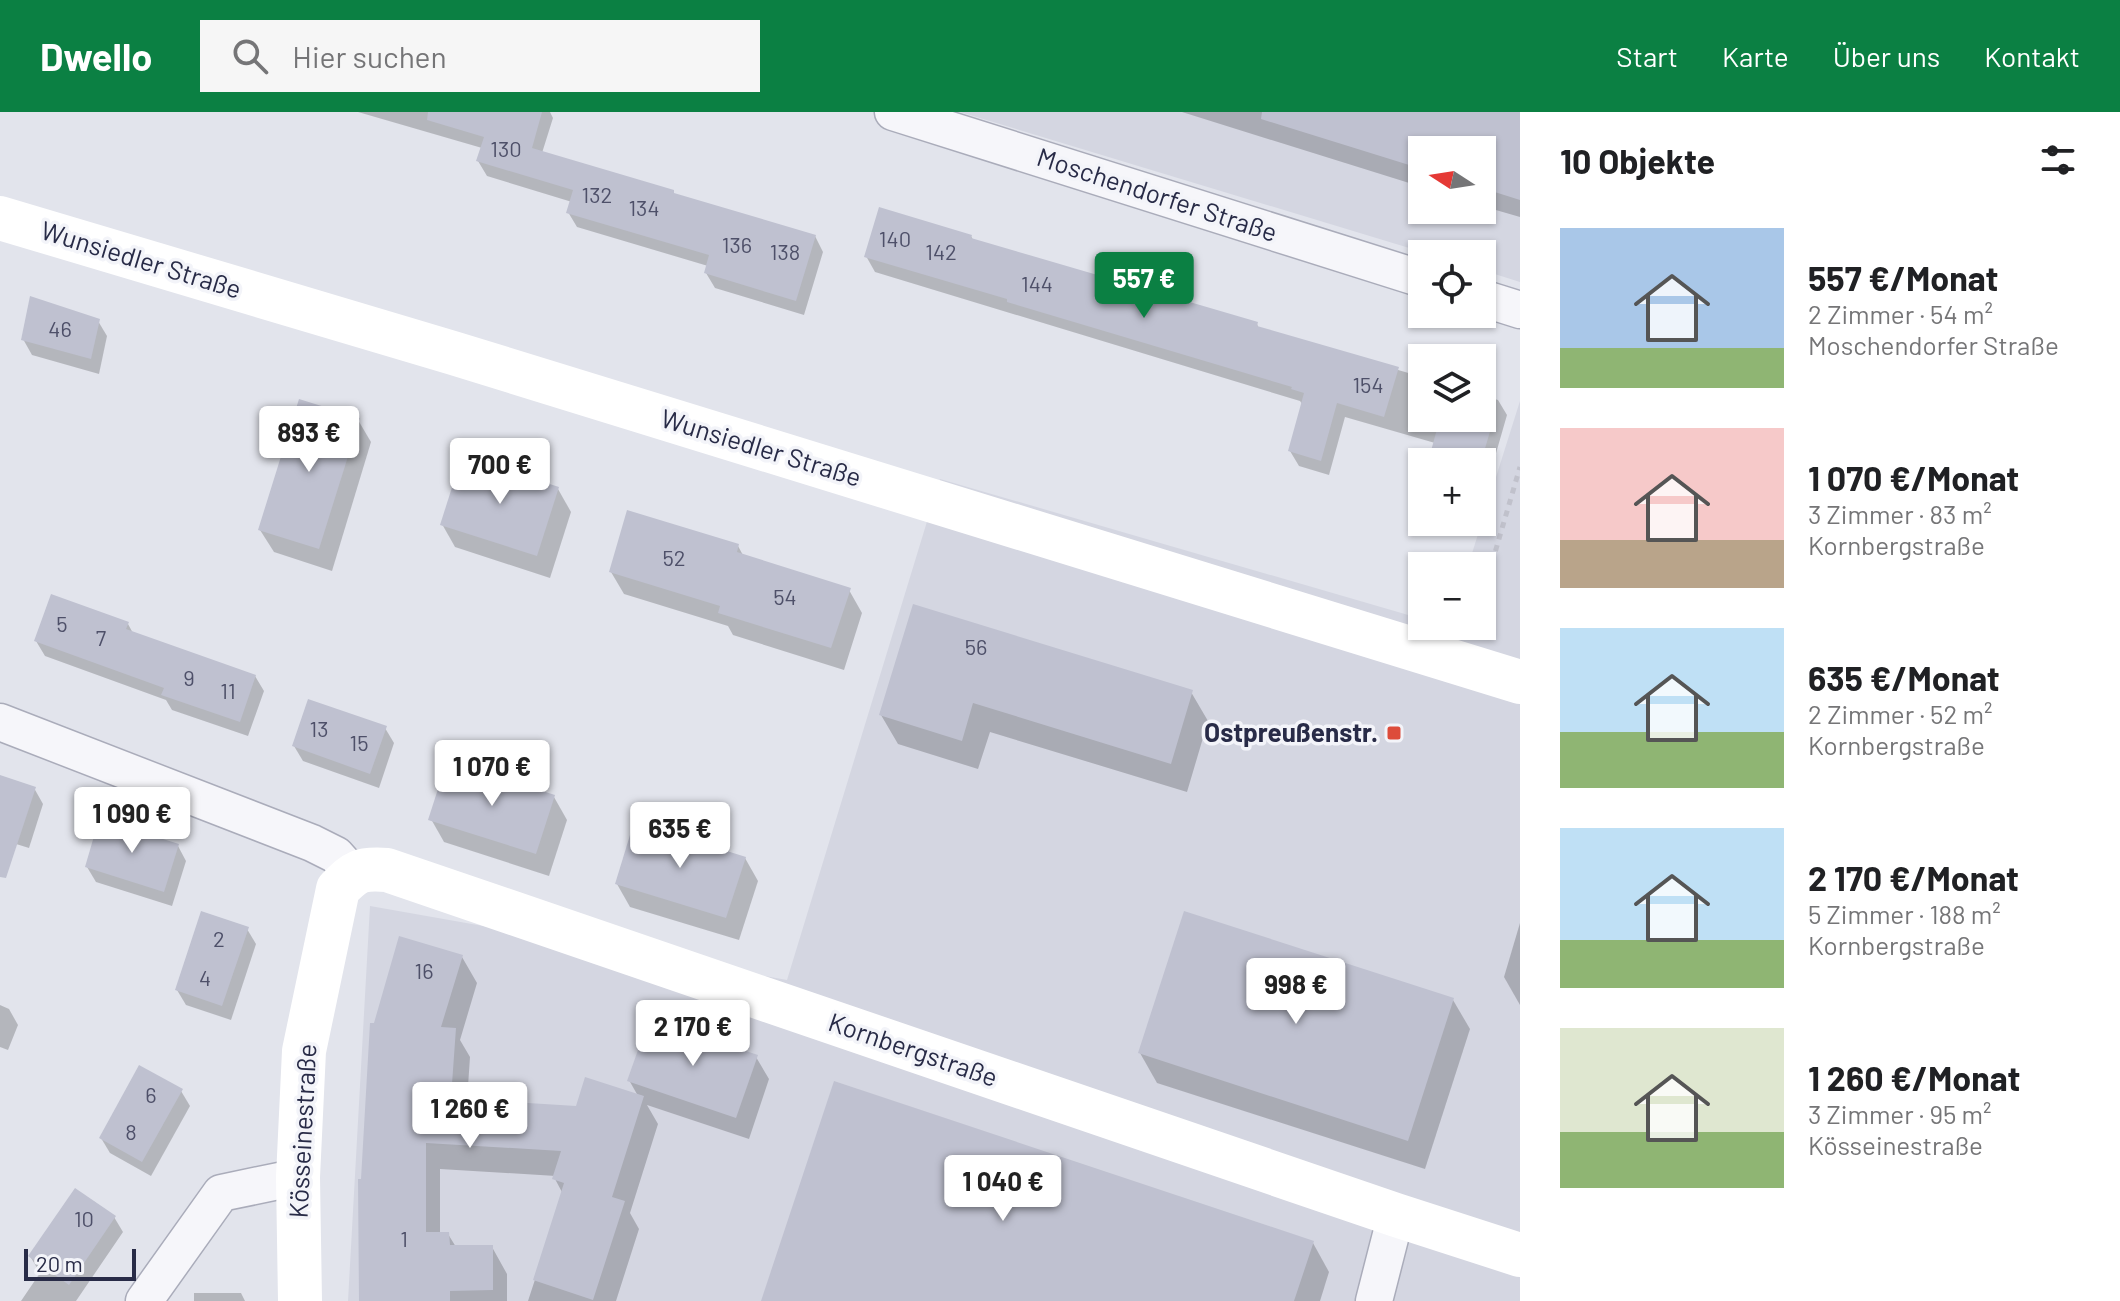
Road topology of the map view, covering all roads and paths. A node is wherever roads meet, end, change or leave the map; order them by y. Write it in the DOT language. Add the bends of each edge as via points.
graph roads {
  1 [pos="893,112"];
  2 [pos="0,218"];
  3 [pos="1408,275"];
  4 [pos="1496,302"];
  5 [pos="1520,310"];
  6 [pos="1520,467"];
  7 [pos="1495,552"];
  8 [pos="1520,682"];
  9 [pos="0,722"];
  10 [pos="353,874"];
  11 [pos="298,1177"];
  12 [pos="1396,1215"];
  13 [pos="1520,1255"];
  14 [pos="144,1301"];
  15 [pos="300,1301"];
  16 [pos="1374,1301"];
  1 -- 3 [label="street, Moschendorfer Straße"];
  2 -- 8 [label="street, Wunsiedler Straße"];
  4 -- 5 [label="street"];
  6 -- 7 [label="path"];
  9 -- 10 [label="street" via="312,843 336,855"];
  10 -- 11 [label="street, Kösseinestraße" via="338,889 304,1051"];
  10 -- 12 [label="street, Kornbergstraße" via="387,870"];
  11 -- 14 [label="street" via="221,1193"];
  11 -- 15 [label="street, Kösseinestraße"];
  12 -- 13 [label="street, Kornbergstraße"];
  12 -- 16 [label="street"];
}
